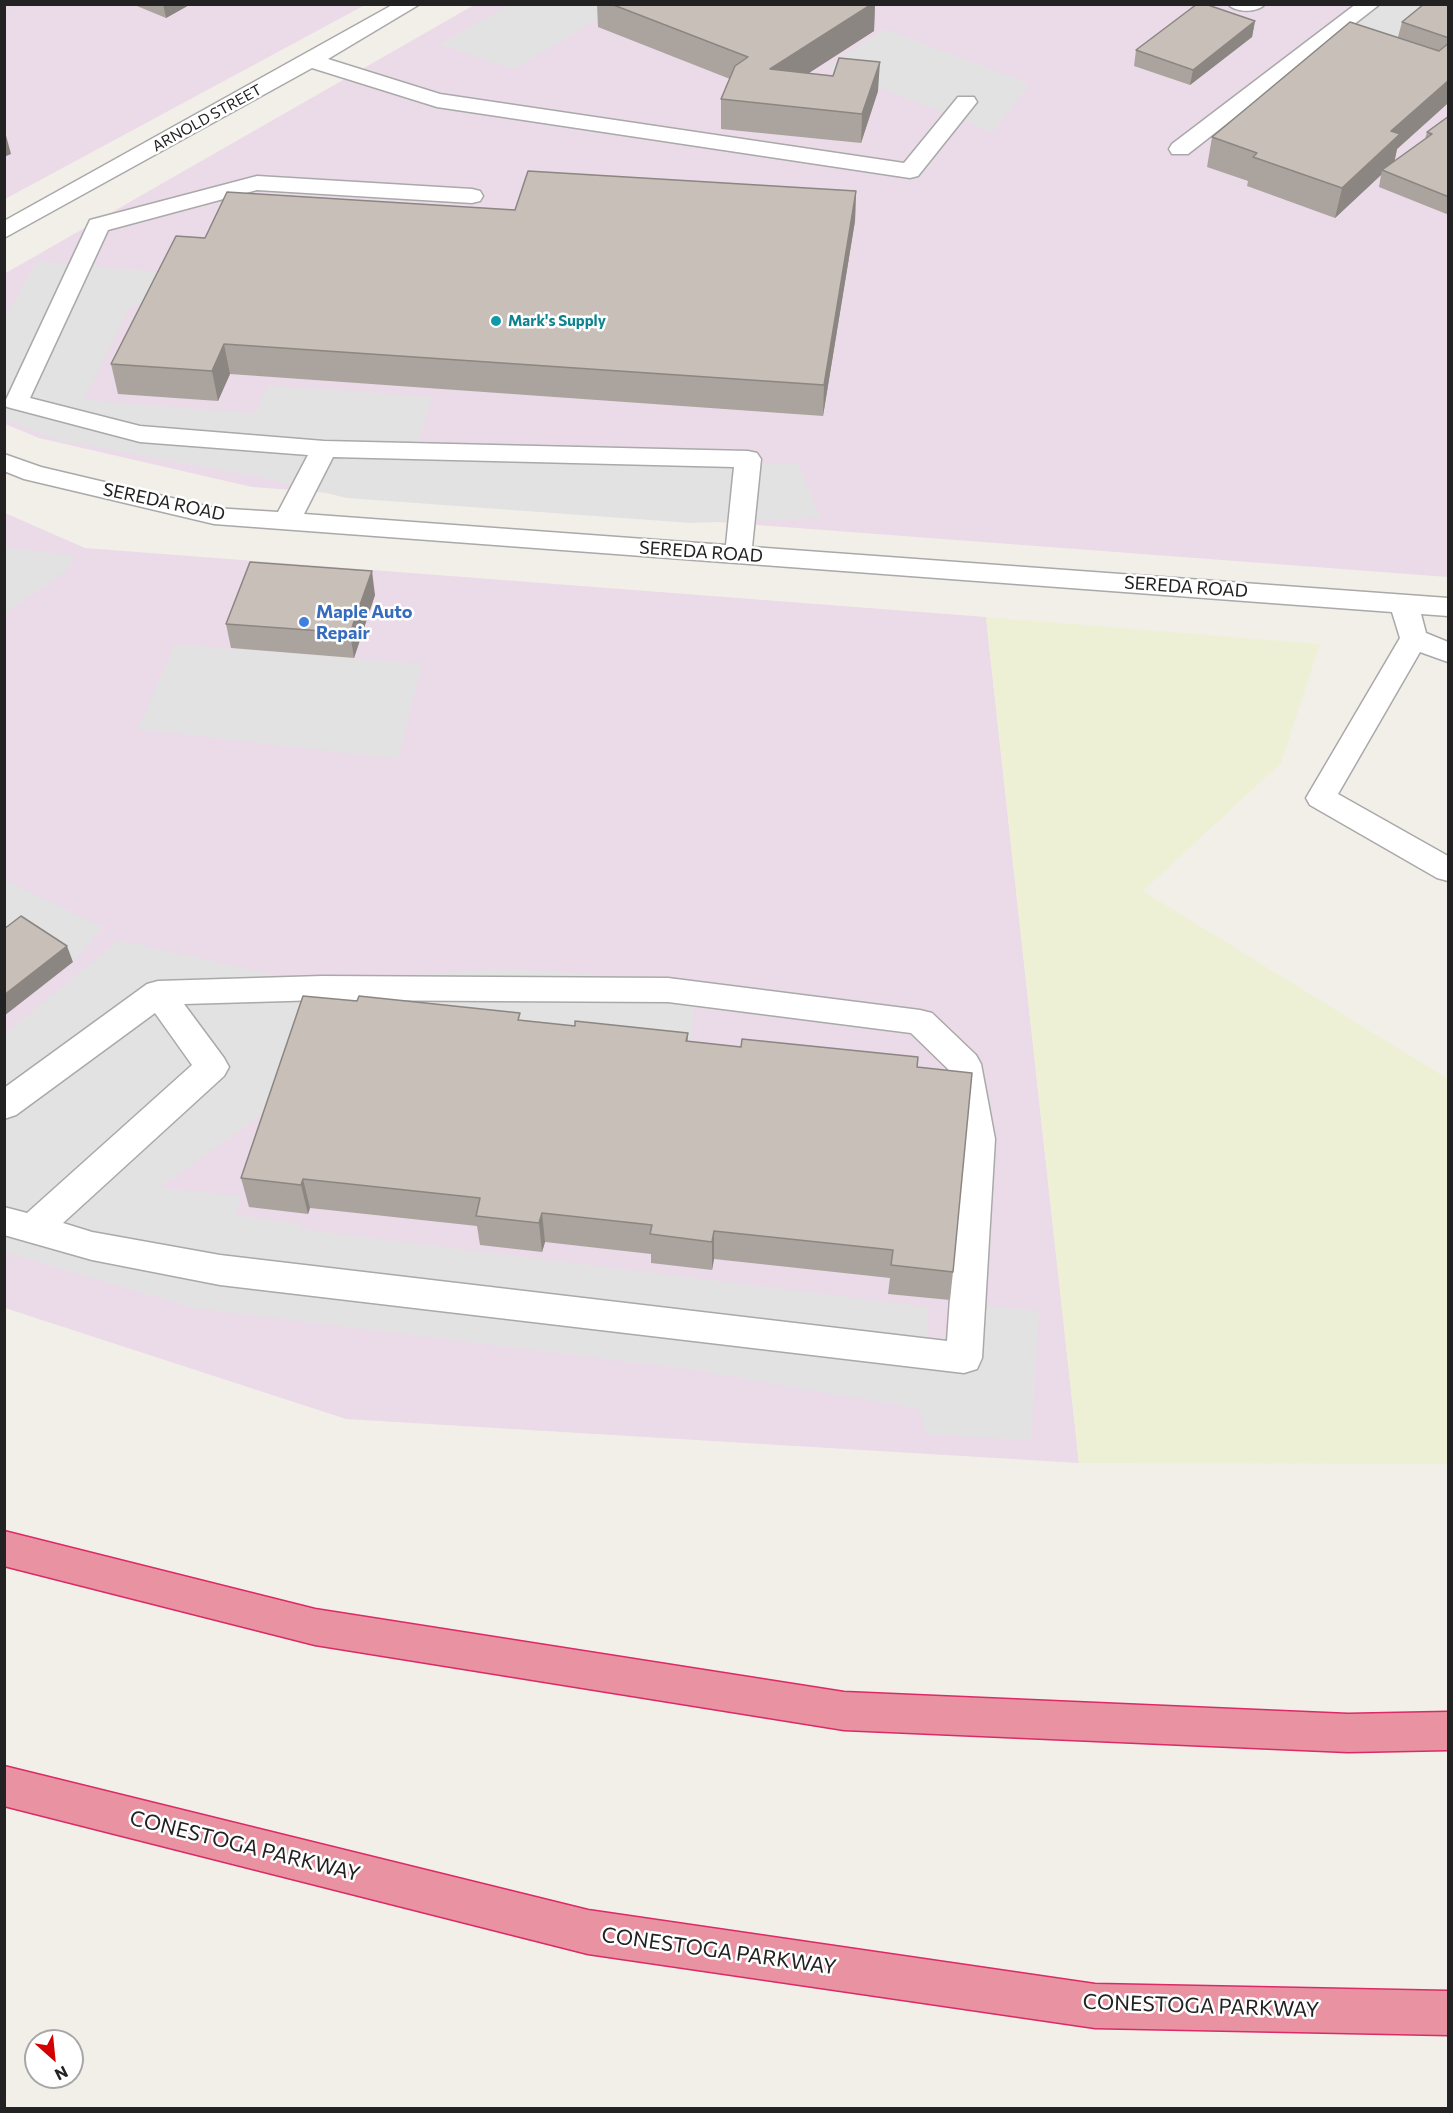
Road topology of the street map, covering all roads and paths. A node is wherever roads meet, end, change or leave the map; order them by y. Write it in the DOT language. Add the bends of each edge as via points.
graph roads {
  1 [pos="410,4"];
  2 [pos="1238,4"];
  3 [pos="1255,4"];
  4 [pos="1370,4"];
  5 [pos="310,60"];
  6 [pos="966,102"];
  7 [pos="1180,149"];
  8 [pos="472,196"];
  9 [pos="48,207"];
  10 [pos="98,225"];
  11 [pos="4,231"];
  12 [pos="324,449"];
  13 [pos="4,462"];
  14 [pos="287,521"];
  15 [pos="738,555"];
  16 [pos="1404,604"];
  17 [pos="1449,607"];
  18 [pos="1414,638"];
  19 [pos="1449,653"];
  20 [pos="1449,870"];
  21 [pos="158,993"];
  22 [pos="4,1106"];
  23 [pos="19,1225"];
  24 [pos="4,1548"];
  25 [pos="1449,1731"];
  26 [pos="4,1786"];
  27 [pos="1449,2013"];
  1 -- 5 [label="street, ARNOLD STREET"];
  2 -- 3 [label="street"];
  4 -- 7 [label="street"];
  5 -- 6 [label="street" via="437,100 910,171"];
  5 -- 9 [label="street, ARNOLD STREET"];
  8 -- 10 [label="street" via="256,183"];
  9 -- 10 [label="street"];
  9 -- 11 [label="street, ARNOLD STREET"];
  10 -- 12 [label="street" via="16,402 140,434"];
  12 -- 14 [label="street"];
  12 -- 15 [label="street" via="748,459"];
  13 -- 14 [label="street, SEREDA ROAD" via="33,473 214,516"];
  14 -- 15 [label="street, SEREDA ROAD"];
  15 -- 16 [label="street, SEREDA ROAD"];
  16 -- 17 [label="street, SEREDA ROAD"];
  16 -- 18 [label="street"];
  18 -- 19 [label="street"];
  18 -- 20 [label="street" via="1321,798"];
  21 -- 22 [label="street"];
  21 -- 23 [label="street" via="212,1067"];
  21 -- 23 [label="street" via="322,988 668,990 920,1022 964,1064 978,1139 964,1358 220,1270 92,1246"];
  24 -- 25 [label="highway" via="315,1627 844,1711 1348,1733"];
  26 -- 27 [label="highway, CONESTOGA PARKWAY" via="588,1932 1095,2006"];
}
